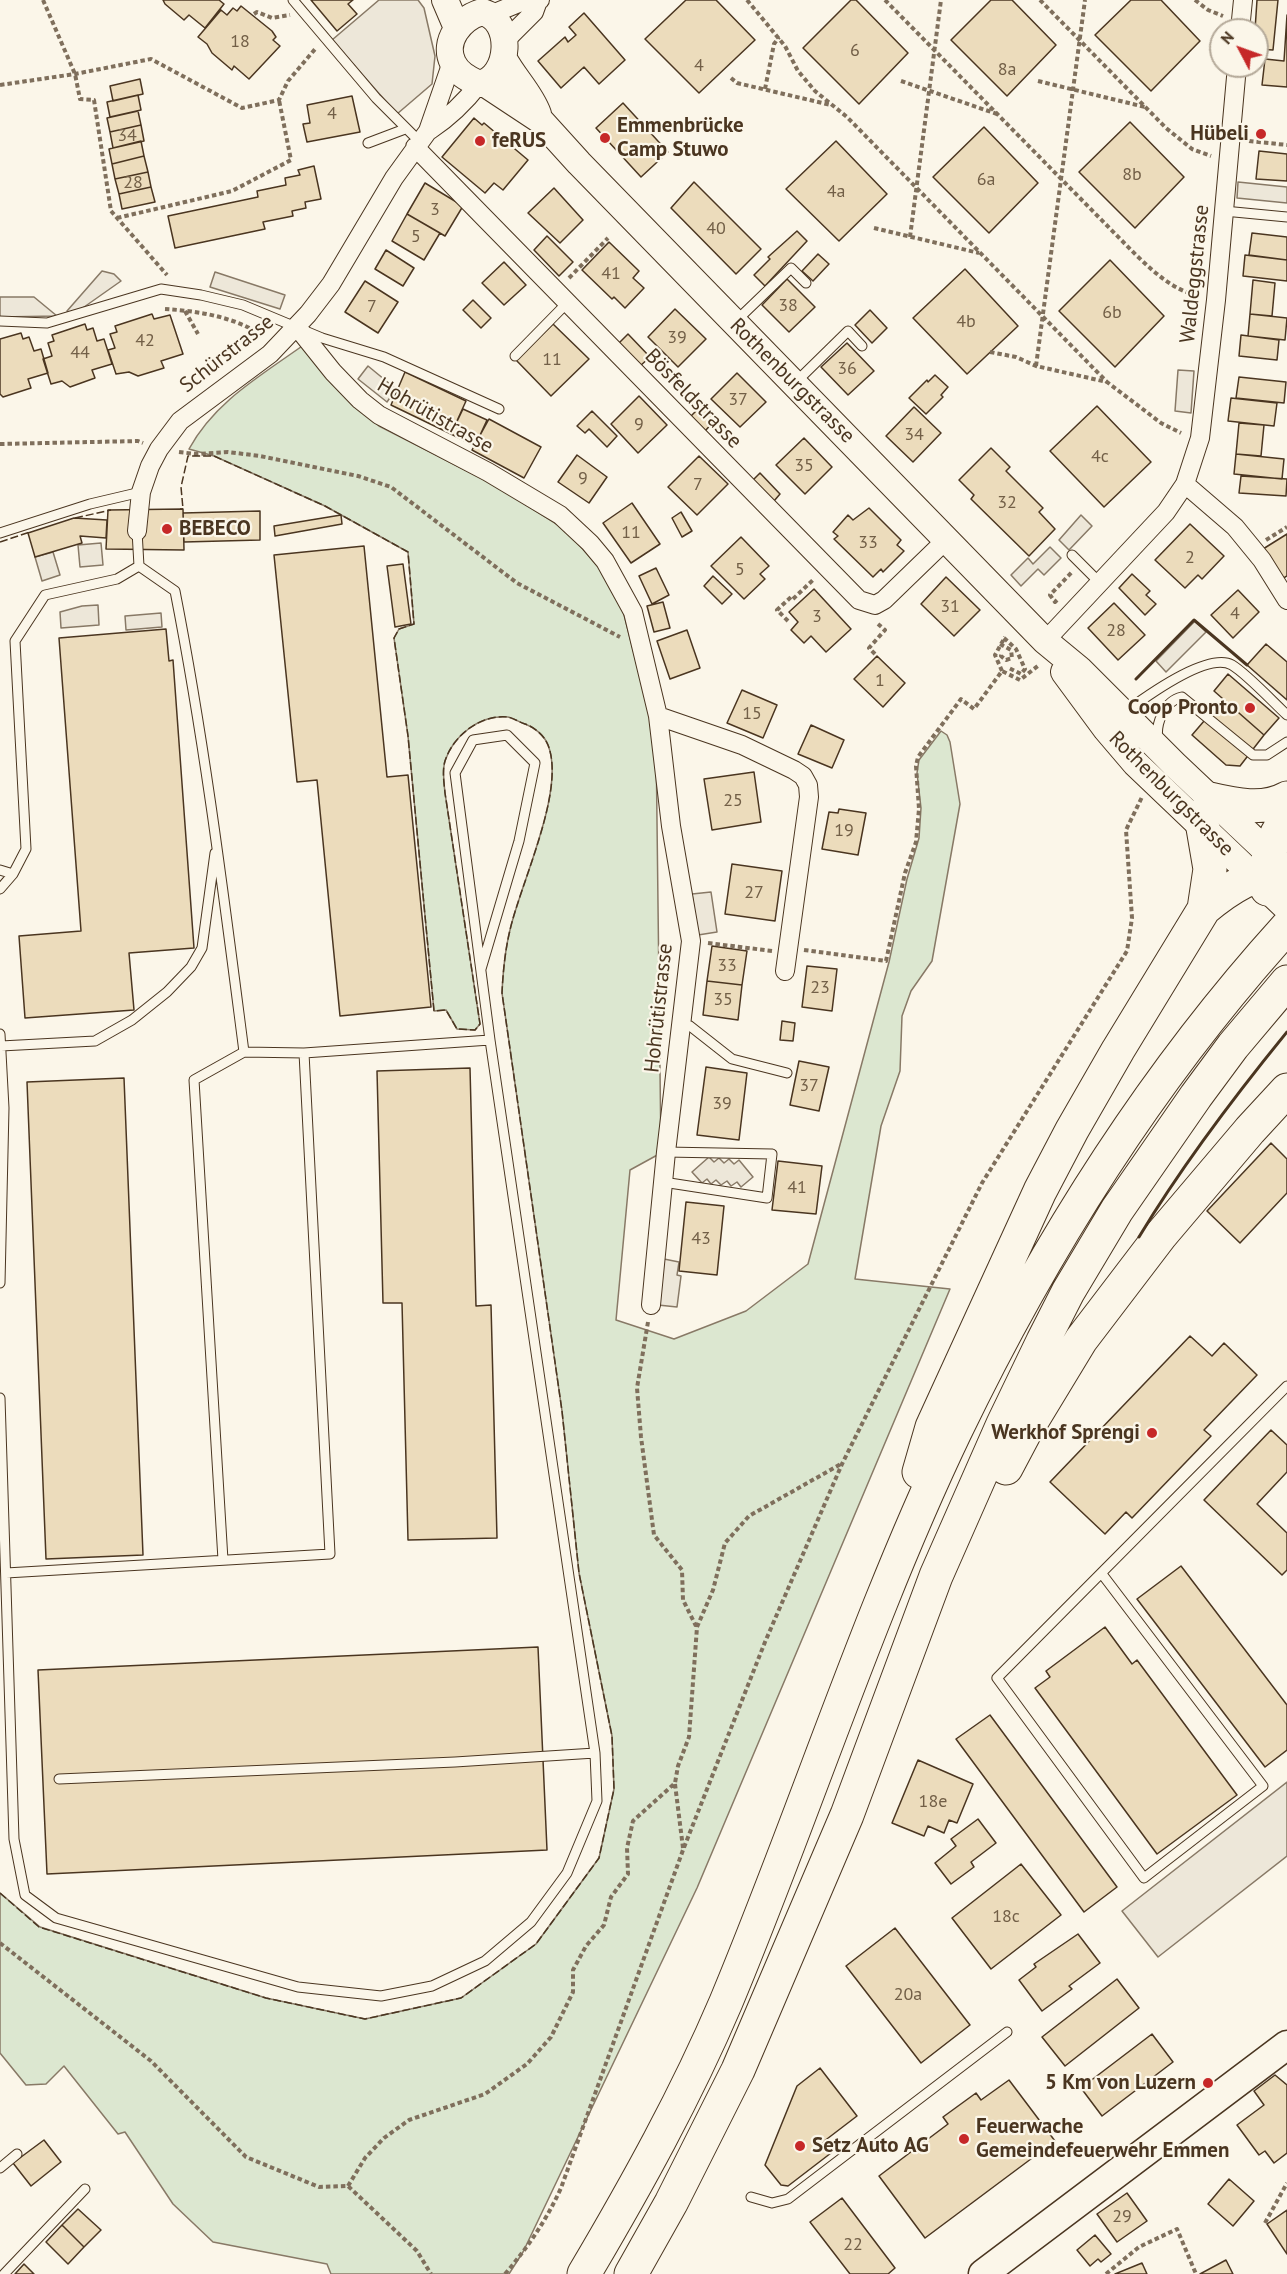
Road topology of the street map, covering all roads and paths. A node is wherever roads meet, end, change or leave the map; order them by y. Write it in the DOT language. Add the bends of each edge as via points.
graph roads {
  1 [pos="43,0"];
  2 [pos="292,0"];
  3 [pos="446,0"];
  4 [pos="747,0"];
  5 [pos="885,0"];
  6 [pos="941,0"];
  7 [pos="1040,0"];
  8 [pos="1085,0"];
  9 [pos="1195,0"];
  10 [pos="1243,0"];
  11 [pos="538,1"];
  12 [pos="300,9"];
  13 [pos="481,9"];
  14 [pos="254,14"];
  15 [pos="1224,18"];
  16 [pos="1242,18"];
  17 [pos="458,28"];
  18 [pos="779,38"];
  19 [pos="325,40"];
  20 [pos="1080,40"];
  21 [pos="504,50"];
  22 [pos="934,50"];
  23 [pos="452,63"];
  24 [pos="75,74"];
  25 [pos="731,78"];
  26 [pos="1236,78"];
  27 [pos="901,81"];
  28 [pos="1038,81"];
  29 [pos="481,84"];
  30 [pos="0,86"];
  31 [pos="765,89"];
  32 [pos="1073,90"];
  33 [pos="929,91"];
  34 [pos="279,100"];
  35 [pos="832,105"];
  36 [pos="1145,107"];
  37 [pos="998,115"];
  38 [pos="540,120"];
  39 [pos="405,129"];
  40 [pos="421,140"];
  41 [pos="1247,141"];
  42 [pos="368,144"];
  43 [pos="1287,145"];
  44 [pos="1229,160"];
  45 [pos="1062,181"];
  46 [pos="916,189"];
  47 [pos="1224,212"];
  48 [pos="1287,217"];
  49 [pos="116,219"];
  50 [pos="874,228"];
  51 [pos="910,237"];
  52 [pos="608,238"];
  53 [pos="980,253"];
  54 [pos="806,283"];
  55 [pos="181,292"];
  56 [pos="562,297"];
  57 [pos="1216,300"];
  58 [pos="165,309"];
  59 [pos="185,311"];
  60 [pos="1043,315"];
  61 [pos="0,321"];
  62 [pos="735,323"];
  63 [pos="297,327"];
  64 [pos="198,334"];
  65 [pos="862,346"];
  66 [pos="276,347"];
  67 [pos="990,352"];
  68 [pos="515,356"];
  69 [pos="1036,366"];
  70 [pos="1107,382"];
  71 [pos="794,384"];
  72 [pos="499,409"];
  73 [pos="1200,438"];
  74 [pos="0,444"];
  75 [pos="159,449"];
  76 [pos="188,453"];
  77 [pos="1185,484"];
  78 [pos="141,492"];
  79 [pos="137,531"];
  80 [pos="0,533"];
  81 [pos="947,539"];
  82 [pos="1072,555"];
  83 [pos="140,566"];
  84 [pos="825,568"];
  85 [pos="1100,583"];
  86 [pos="1287,600"];
  87 [pos="788,621"];
  88 [pos="882,628"];
  89 [pos="1010,632"];
  90 [pos="1004,638"];
  91 [pos="1000,644"];
  92 [pos="1002,652"];
  93 [pos="1044,652"];
  94 [pos="875,654"];
  95 [pos="647,666"];
  96 [pos="1009,669"];
  97 [pos="1002,671"];
  98 [pos="1123,714"];
  99 [pos="1287,715"];
  100 [pos="658,716"];
  101 [pos="1287,742"];
  102 [pos="1159,749"];
  103 [pos="1145,791"];
  104 [pos="1287,798"];
  105 [pos="1207,813"];
  106 [pos="1287,819"];
  107 [pos="217,842"];
  108 [pos="0,870"];
  109 [pos="13,874"];
  110 [pos="1276,876"];
  111 [pos="0,889"];
  112 [pos="1204,909"];
  113 [pos="1287,927"];
  114 [pos="691,941"];
  115 [pos="787,957"];
  116 [pos="481,969"];
  117 [pos="1287,982"];
  118 [pos="680,1025"];
  119 [pos="0,1034"];
  120 [pos="490,1040"];
  121 [pos="1,1046"];
  122 [pos="244,1052"];
  123 [pos="304,1053"];
  124 [pos="787,1073"];
  125 [pos="1287,1090"];
  126 [pos="666,1152"];
  127 [pos="663,1182"];
  128 [pos="0,1283"];
  129 [pos="651,1305"];
  130 [pos="1287,1386"];
  131 [pos="0,1398"];
  132 [pos="842,1464"];
  133 [pos="223,1560"];
  134 [pos="6,1573"];
  135 [pos="1102,1574"];
  136 [pos="889,1583"];
  137 [pos="3,1588"];
  138 [pos="697,1627"];
  139 [pos="595,1753"];
  140 [pos="58,1779"];
  141 [pos="675,1783"];
  142 [pos="847,1815"];
  143 [pos="683,1850"];
  144 [pos="0,1943"];
  145 [pos="1006,2032"];
  146 [pos="1287,2045"];
  147 [pos="17,2154"];
  148 [pos="0,2168"];
  149 [pos="1287,2183"];
  150 [pos="348,2186"];
  151 [pos="85,2189"];
  152 [pos="751,2197"];
  153 [pos="1265,2223"];
  154 [pos="4,2274"];
  155 [pos="430,2274"];
  156 [pos="505,2274"];
  157 [pos="584,2274"];
  158 [pos="631,2274"];
  159 [pos="983,2274"];
  160 [pos="1106,2274"];
  161 [pos="1196,2274"];
  1 -- 24 [label="path"];
  2 -- 12 [label="lane"];
  3 -- 17 [label="main road"];
  4 -- 18 [label="path"];
  5 -- 22 [label="path"];
  6 -- 22 [label="path"];
  7 -- 20 [label="path"];
  8 -- 20 [label="path"];
  9 -- 15 [label="path"];
  10 -- 16 [label="street"];
  11 -- 13 [label="street"];
  11 -- 21 [label="street"];
  12 -- 14 [label="path" via="286,17"];
  12 -- 19 [label="lane"];
  13 -- 17 [label="main road"];
  13 -- 21 [label="main road" via="500,28"];
  17 -- 23 [label="main road" via="450,43"];
  18 -- 31 [label="path" via="774,44"];
  18 -- 35 [label="path" via="798,71"];
  19 -- 34 [label="path" via="288,81"];
  19 -- 39 [label="lane"];
  20 -- 32 [label="path"];
  20 -- 36 [label="path"];
  21 -- 29 [label="main road" via="496,73"];
  21 -- 38 [label="main road, Rothenburgstrasse" via="516,80 534,103"];
  22 -- 33 [label="path"];
  22 -- 37 [label="path"];
  23 -- 29 [label="main road" via="464,76"];
  23 -- 40 [label="street, Schürstrasse"];
  24 -- 30 [label="path"];
  24 -- 34 [label="path" via="151,58 242,108"];
  24 -- 49 [label="path" via="80,99 94,100 111,211"];
  25 -- 31 [label="path"];
  26 -- 44 [label="street, Waldeggstrasse"];
  27 -- 33 [label="path"];
  28 -- 32 [label="path"];
  29 -- 38 [label="main road, Rothenburgstrasse"];
  29 -- 40 [label="street, Schürstrasse"];
  31 -- 35 [label="path"];
  32 -- 36 [label="path"];
  32 -- 45 [label="path"];
  33 -- 37 [label="path"];
  33 -- 46 [label="path"];
  34 -- 49 [label="path" via="291,160 232,191"];
  35 -- 46 [label="path"];
  36 -- 44 [label="path" via="1192,149"];
  37 -- 45 [label="path"];
  38 -- 62 [label="main road, Rothenburgstrasse"];
  39 -- 40 [label="lane"];
  39 -- 42 [label="lane"];
  40 -- 56 [label="street, Bösfeldstrasse"];
  40 -- 63 [label="street, Schürstrasse" via="331,284"];
  41 -- 43 [label="path"];
  44 -- 47 [label="street, Waldeggstrasse"];
  45 -- 57 [label="path" via="1162,279 1186,292"];
  45 -- 60 [label="path"];
  46 -- 51 [label="path"];
  46 -- 53 [label="path"];
  47 -- 48 [label="lane"];
  47 -- 57 [label="street, Waldeggstrasse"];
  49 -- 55 [label="path"];
  50 -- 51 [label="path"];
  51 -- 53 [label="path"];
  52 -- 56 [label="path"];
  53 -- 60 [label="path"];
  54 -- 62 [label="lane" via="790,268"];
  55 -- 61 [label="lane" via="161,289 48,322"];
  55 -- 63 [label="lane" via="243,305"];
  56 -- 68 [label="lane"];
  56 -- 84 [label="street, Bösfeldstrasse"];
  57 -- 73 [label="street, Waldeggstrasse"];
  58 -- 59 [label="path"];
  59 -- 64 [label="path"];
  59 -- 66 [label="path" via="255,330"];
  60 -- 69 [label="path"];
  60 -- 70 [label="path"];
  62 -- 71 [label="main road, Rothenburgstrasse"];
  63 -- 66 [label="street, Schürstrasse"];
  63 -- 72 [label="lane, Hohrütistrasse" via="384,357"];
  63 -- 95 [label="street, Hohrütistrasse" via="333,372 379,415 560,515 590,543 633,612"];
  65 -- 71 [label="lane" via="848,332"];
  66 -- 75 [label="street, Schürstrasse" via="192,410"];
  67 -- 69 [label="path"];
  69 -- 70 [label="path"];
  70 -- 73 [label="path" via="1161,423"];
  71 -- 81 [label="main road, Rothenburgstrasse"];
  73 -- 77 [label="street, Waldeggstrasse"];
  74 -- 75 [label="path" via="138,441"];
  75 -- 78 [label="street, Schürstrasse"];
  76 -- 95 [label="path" via="260,456 358,476 391,487 518,583 621,637"];
  77 -- 85 [label="street, Waldeggstrasse" via="1166,512"];
  77 -- 86 [label="street" via="1235,527"];
  78 -- 79 [label="street, Schürstrasse"];
  78 -- 80 [label="lane"];
  79 -- 83 [label="lane"];
  81 -- 84 [label="street, Bösfeldstrasse" via="875,605 851,594"];
  81 -- 93 [label="main road, Rothenburgstrasse"];
  82 -- 85 [label="lane"];
  83 -- 107 [label="lane" via="175,591"];
  83 -- 109 [label="lane" via="117,579 45,595 15,641 26,849"];
  84 -- 87 [label="path" via="777,610"];
  85 -- 93 [label="street, Waldeggstrasse"];
  88 -- 94 [label="path" via="885,630 869,648"];
  89 -- 90 [label="path"];
  90 -- 91 [label="path"];
  90 -- 96 [label="path" via="1016,649 1025,669 1021,674"];
  91 -- 92 [label="path" via="1011,651 1012,658 1006,660"];
  91 -- 97 [label="path" via="995,655"];
  93 -- 97 [label="path" via="1020,680"];
  93 -- 98 [label="main road, Rothenburgstrasse" via="1079,669"];
  93 -- 105 [label="main road, Rothenburgstrasse" via="1152,780"];
  95 -- 100 [label="street, Hohrütistrasse"];
  97 -- 115 [label="path" via="974,709 961,699 918,757 916,842 905,873 886,961"];
  98 -- 99 [label="lane" via="1166,684 1211,663 1230,664"];
  98 -- 102 [label="main road, Rothenburgstrasse"];
  100 -- 114 [label="street, Hohrütistrasse" via="671,826"];
  100 -- 115 [label="street" via="742,746 794,770 808,785"];
  101 -- 102 [label="lane" via="1267,755 1253,755 1182,697 1175,698 1159,719"];
  102 -- 105 [label="main road, Rothenburgstrasse"];
  103 -- 132 [label="path" via="1126,830 1132,918 1127,951 982,1183"];
  104 -- 105 [label="highway" via="1265,806 1226,803"];
  105 -- 110 [label="main road, Rothenburgstrasse"];
  105 -- 112 [label="highway" via="1210,869"];
  106 -- 110 [label="highway" via="1277,833"];
  107 -- 121 [label="lane" via="202,948 191,967 167,992 132,1020 95,1041"];
  107 -- 122 [label="lane"];
  108 -- 109 [label="lane"];
  109 -- 111 [label="lane"];
  110 -- 112 [label="highway" via="1227,891"];
  112 -- 136 [label="highway" via="1118,1050 1040,1191 932,1427"];
  113 -- 136 [label="highway" via="1204,1023 1086,1192 1018,1307 960,1423"];
  114 -- 115 [label="path"];
  114 -- 118 [label="street, Hohrütistrasse"];
  116 -- 116 [label="lane" via="455,773 473,740 507,735 535,763 519,841"];
  116 -- 120 [label="lane"];
  117 -- 142 [label="highway" via="1196,1096 1117,1210 1068,1292 936,1576"];
  118 -- 124 [label="lane" via="690,1026 732,1059"];
  118 -- 126 [label="street, Hohrütistrasse"];
  119 -- 121 [label="lane"];
  120 -- 123 [label="lane"];
  120 -- 139 [label="lane"];
  121 -- 128 [label="lane" via="4,1108"];
  122 -- 123 [label="lane"];
  122 -- 133 [label="lane" via="194,1080"];
  123 -- 133 [label="lane" via="330,1554"];
  125 -- 142 [label="highway" via="1155,1243 1081,1340 1046,1396 969,1543 880,1760"];
  126 -- 127 [label="street, Hohrütistrasse"];
  126 -- 127 [label="lane" via="772,1154 767,1198"];
  127 -- 129 [label="street, Hohrütistrasse"];
  129 -- 138 [label="path" via="638,1388 654,1535 682,1570 683,1600"];
  130 -- 135 [label="lane"];
  131 -- 134 [label="lane"];
  132 -- 138 [label="path" via="749,1516 725,1543 713,1590"];
  132 -- 143 [label="path" via="765,1642"];
  133 -- 134 [label="lane"];
  134 -- 137 [label="lane"];
  135 -- 135 [label="lane" via="997,1678 1144,1878 1263,1786"];
  136 -- 157 [label="highway" via="724,2005 686,2089"];
  137 -- 139 [label="lane" via="14,1839 25,1895 56,1918 298,1987 381,1996 432,1986 485,1961 531,1922 567,1873 597,1801"];
  138 -- 141 [label="path" via="688,1737"];
  139 -- 140 [label="lane"];
  141 -- 143 [label="path"];
  141 -- 150 [label="path" via="633,1821 627,1848 628,1874 611,1897 604,1925 573,1970 573,1992 551,2037 527,2064 484,2094 409,2120 384,2138"];
  142 -- 158 [label="highway" via="738,2070"];
  143 -- 156 [label="path" via="561,2188 529,2247"];
  144 -- 150 [label="path" via="151,2061 246,2157 319,2187"];
  145 -- 152 [label="lane" via="788,2199 772,2203"];
  146 -- 159 [label="main road"];
  147 -- 148 [label="lane"];
  149 -- 153 [label="path"];
  150 -- 155 [label="path" via="417,2251"];
  151 -- 154 [label="lane"];
  160 -- 161 [label="path" via="1139,2247 1177,2229"];
}
